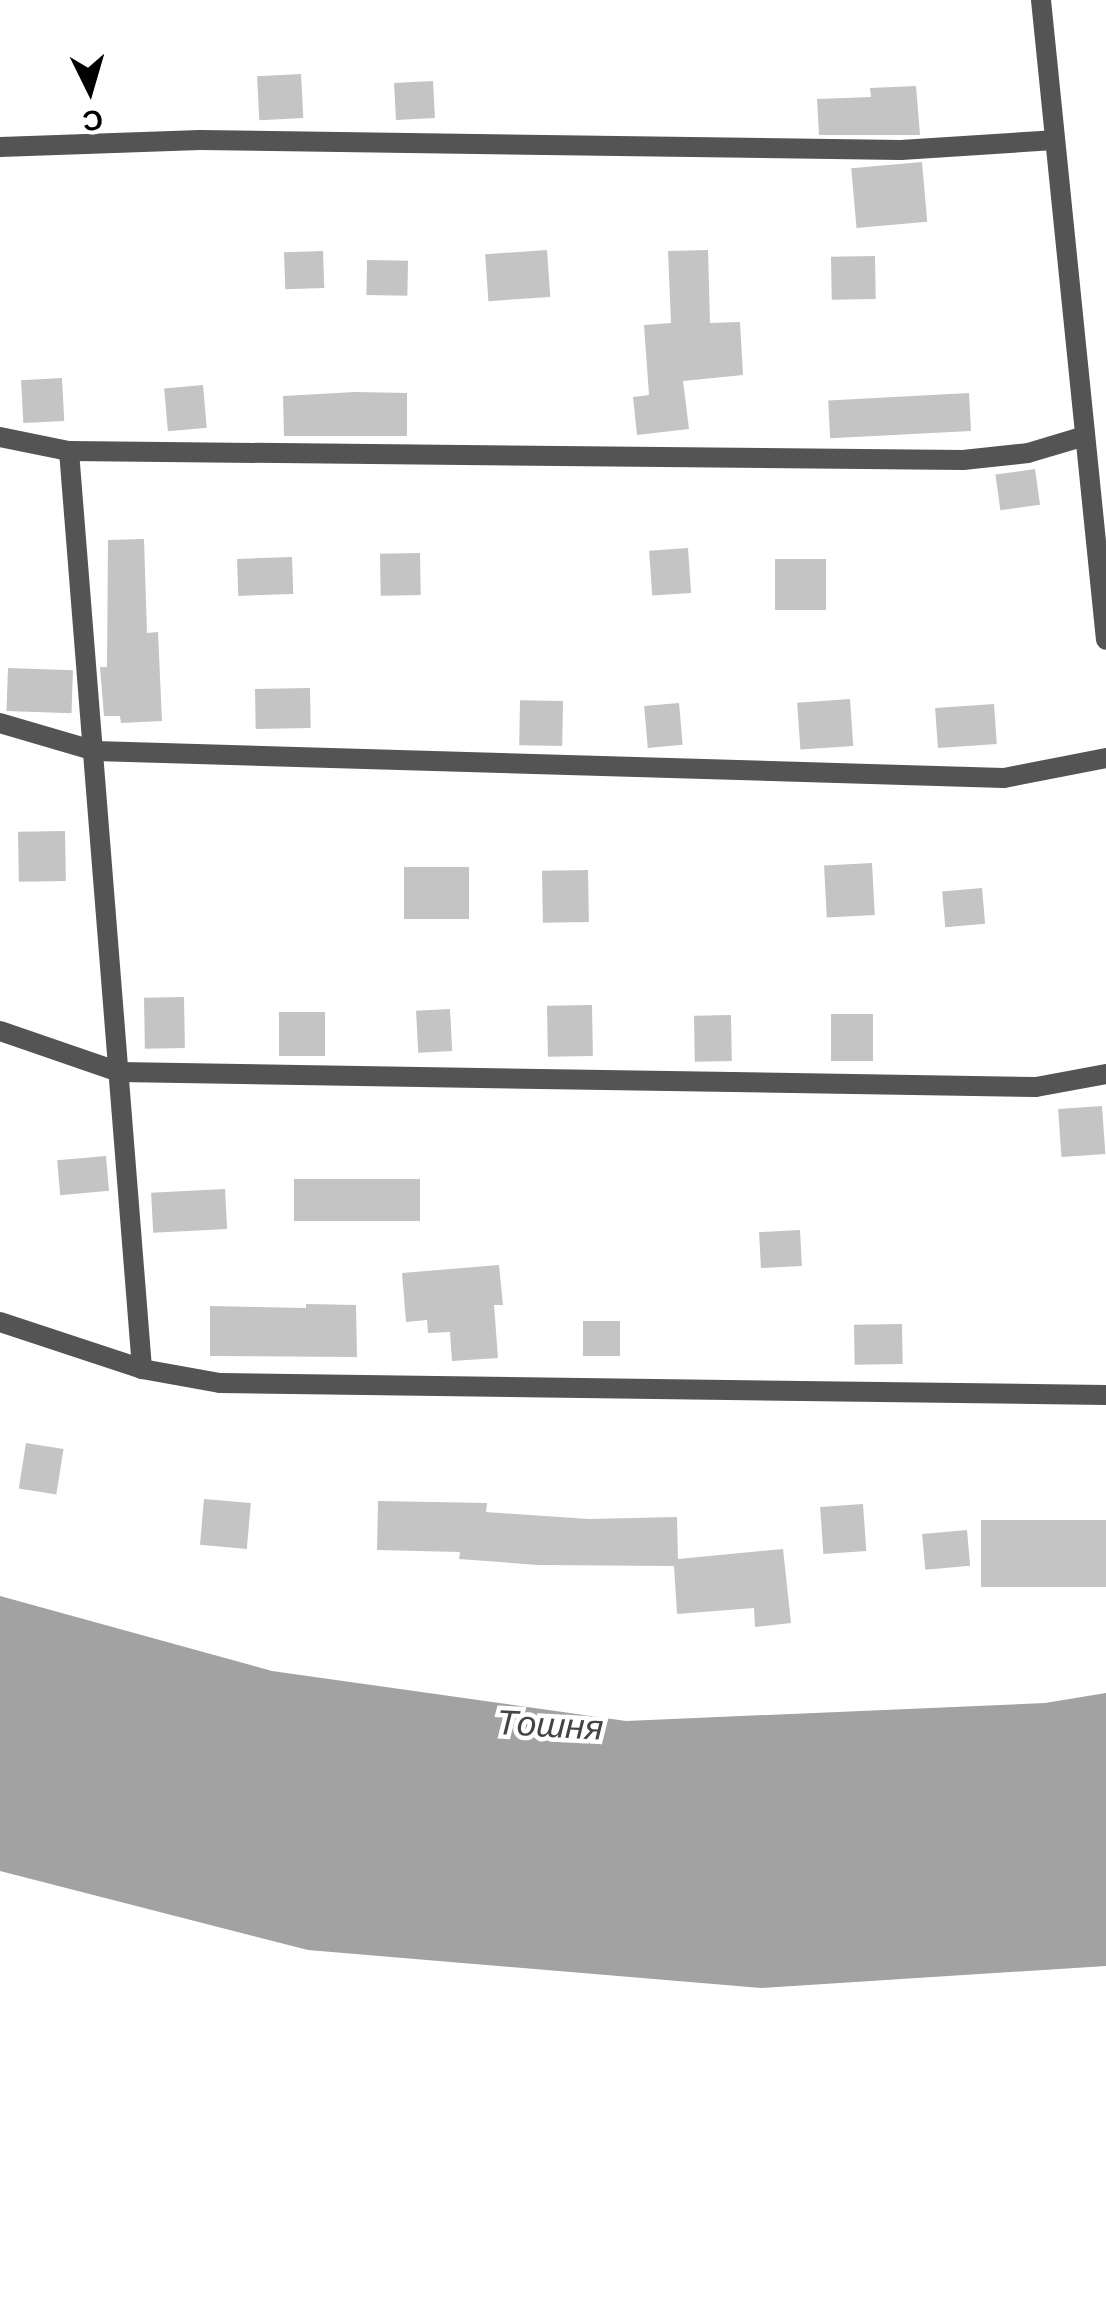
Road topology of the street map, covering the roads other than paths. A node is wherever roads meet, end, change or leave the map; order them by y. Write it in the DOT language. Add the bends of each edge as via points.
graph roads {
  1 [pos="1041,0"];
  2 [pos="1054,140"];
  3 [pos="0,146"];
  4 [pos="1096,434"];
  5 [pos="0,437"];
  6 [pos="69,451"];
  7 [pos="1106,640"];
  8 [pos="0,722"];
  9 [pos="95,752"];
  10 [pos="1106,758"];
  11 [pos="0,1031"];
  12 [pos="119,1072"];
  13 [pos="1106,1074"];
  14 [pos="0,1322"];
  15 [pos="142,1369"];
  16 [pos="1106,1394"];
  1 -- 2 [label="street"];
  2 -- 3 [label="street" via="901,150 200,140"];
  2 -- 4 [label="street"];
  4 -- 6 [label="street" via="1028,453 963,460"];
  4 -- 7 [label="street"];
  5 -- 6 [label="street"];
  6 -- 9 [label="street"];
  8 -- 9 [label="street"];
  9 -- 10 [label="street" via="1004,778"];
  9 -- 12 [label="street"];
  11 -- 12 [label="street"];
  12 -- 13 [label="street" via="1036,1088"];
  12 -- 15 [label="street"];
  14 -- 15 [label="street"];
  15 -- 16 [label="street" via="220,1383"];
}
